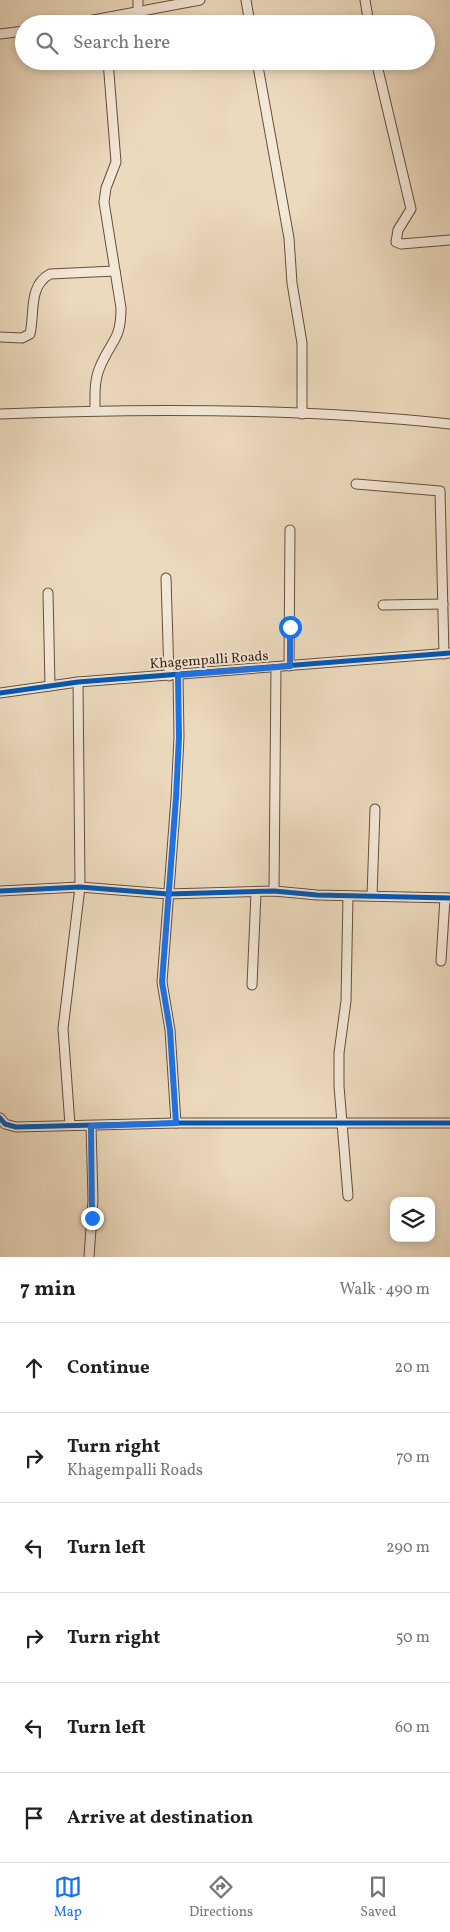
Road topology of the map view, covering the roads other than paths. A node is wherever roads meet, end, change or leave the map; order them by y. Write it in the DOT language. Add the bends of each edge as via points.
graph roads {
  1 [pos="138,0"];
  2 [pos="200,0"];
  3 [pos="246,0"];
  4 [pos="364,0"];
  5 [pos="138,12"];
  6 [pos="127,15"];
  7 [pos="248,15"];
  8 [pos="367,15"];
  9 [pos="15,32"];
  10 [pos="0,34"];
  11 [pos="109,70"];
  12 [pos="259,70"];
  13 [pos="378,70"];
  14 [pos="450,240"];
  15 [pos="115,271"];
  16 [pos="0,337"];
  17 [pos="95,410"];
  18 [pos="0,414"];
  19 [pos="302,414"];
  20 [pos="450,424"];
  21 [pos="356,484"];
  22 [pos="290,530"];
  23 [pos="446,554"];
  24 [pos="166,578"];
  25 [pos="48,592"];
  26 [pos="383,604"];
  27 [pos="443,604"];
  28 [pos="447,654"];
  29 [pos="289,666"];
  30 [pos="276,667"];
  31 [pos="173,675"];
  32 [pos="78,682"];
  33 [pos="50,686"];
  34 [pos="0,693"];
  35 [pos="375,809"];
  36 [pos="80,887"];
  37 [pos="0,891"];
  38 [pos="274,891"];
  39 [pos="256,893"];
  40 [pos="168,894"];
  41 [pos="348,896"];
  42 [pos="372,896"];
  43 [pos="448,898"];
  44 [pos="441,961"];
  45 [pos="252,985"];
  46 [pos="1,1121"];
  47 [pos="176,1123"];
  48 [pos="450,1123"];
  49 [pos="344,1124"];
  50 [pos="70,1125"];
  51 [pos="91,1126"];
  52 [pos="348,1196"];
  53 [pos="89,1257"];
  1 -- 5 [label="street"];
  2 -- 5 [label="street"];
  3 -- 7 [label="street"];
  4 -- 8 [label="street"];
  5 -- 6 [label="street"];
  9 -- 10 [label="street"];
  11 -- 15 [label="street" via="116,162 104,202"];
  12 -- 19 [label="street" via="290,238 292,283 302,343"];
  13 -- 14 [label="street" via="411,209 398,230 396,242"];
  15 -- 16 [label="street" via="50,274 40,279 35,288 30,334 22,338"];
  15 -- 17 [label="street" via="121,323 118,336 100,366"];
  17 -- 18 [label="street"];
  17 -- 19 [label="street"];
  19 -- 20 [label="street" via="388,417"];
  21 -- 23 [label="street" via="440,491"];
  22 -- 29 [label="street"];
  23 -- 27 [label="street"];
  24 -- 31 [label="street"];
  25 -- 33 [label="street"];
  26 -- 27 [label="street"];
  27 -- 28 [label="street"];
  28 -- 29 [label="street, Khagempalli Roads"];
  29 -- 30 [label="street, Khagempalli Roads"];
  30 -- 31 [label="street, Khagempalli Roads"];
  30 -- 38 [label="street"];
  31 -- 32 [label="street, Khagempalli Roads"];
  31 -- 40 [label="street" via="179,737"];
  32 -- 33 [label="street, Khagempalli Roads"];
  32 -- 36 [label="street"];
  33 -- 34 [label="street, Khagempalli Roads"];
  35 -- 42 [label="street"];
  36 -- 37 [label="street"];
  36 -- 40 [label="street"];
  36 -- 50 [label="street" via="63,1029"];
  38 -- 39 [label="street"];
  38 -- 41 [label="street"];
  39 -- 40 [label="street"];
  39 -- 45 [label="street"];
  40 -- 47 [label="street" via="162,991 170,1030"];
  41 -- 42 [label="street"];
  41 -- 49 [label="street" via="346,1001 339,1053"];
  42 -- 43 [label="street"];
  43 -- 44 [label="street"];
  46 -- 50 [label="street" via="16,1127"];
  47 -- 49 [label="street"];
  47 -- 51 [label="street"];
  48 -- 49 [label="street"];
  49 -- 52 [label="street"];
  50 -- 51 [label="street"];
  51 -- 53 [label="street"];
}
